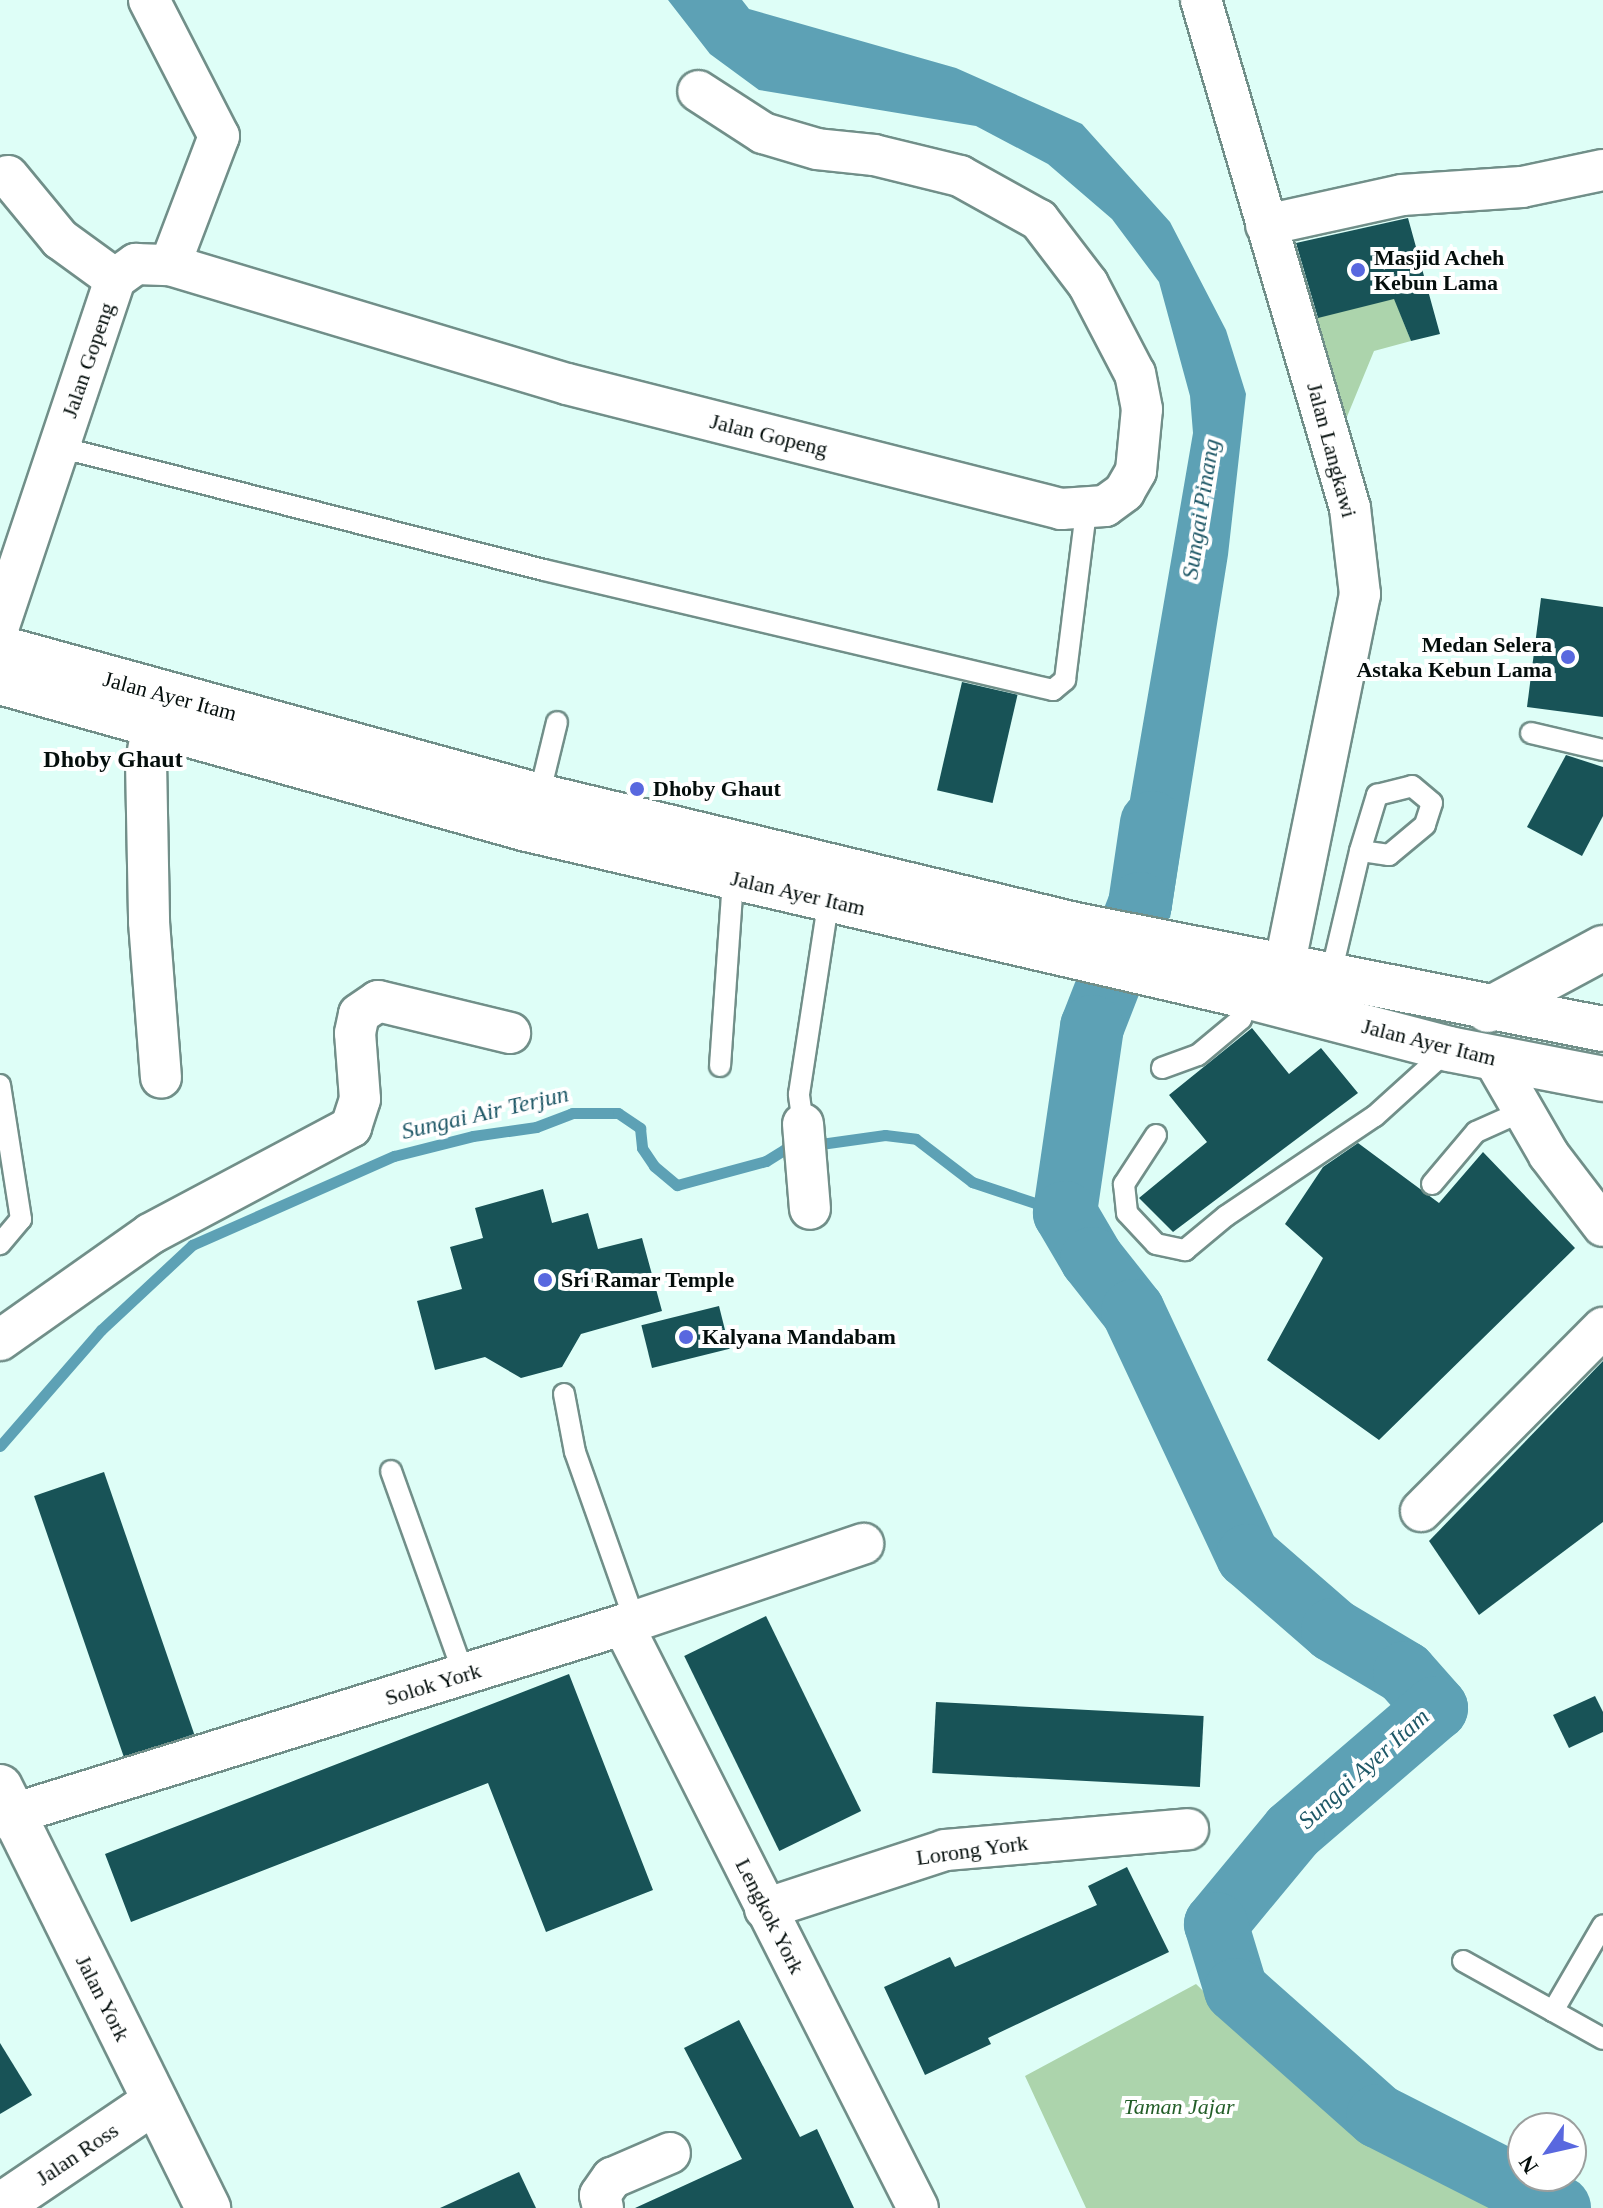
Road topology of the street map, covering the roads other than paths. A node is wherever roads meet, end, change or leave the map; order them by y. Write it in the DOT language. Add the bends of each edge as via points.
graph roads {
  1 [pos="149,0"];
  2 [pos="1201,0"];
  3 [pos="698,91"];
  4 [pos="1603,170"];
  5 [pos="8,176"];
  6 [pos="1266,225"];
  7 [pos="170,265"];
  8 [pos="115,279"];
  9 [pos="59,447"];
  10 [pos="1086,511"];
  11 [pos="0,623"];
  12 [pos="0,648"];
  13 [pos="0,682"];
  14 [pos="557,722"];
  15 [pos="152,728"];
  16 [pos="1531,733"];
  17 [pos="1603,750"];
  18 [pos="539,796"];
  19 [pos="1360,851"];
  20 [pos="733,879"];
  21 [pos="829,899"];
  22 [pos="1068,941"];
  23 [pos="1603,948"];
  24 [pos="1330,978"];
  25 [pos="1270,990"];
  26 [pos="1488,1010"];
  27 [pos="1603,1029"];
  28 [pos="510,1033"];
  29 [pos="1449,1049"];
  30 [pos="1493,1058"];
  31 [pos="720,1066"];
  32 [pos="1162,1068"];
  33 [pos="161,1078"];
  34 [pos="1603,1079"];
  35 [pos="0,1085"];
  36 [pos="1523,1111"];
  37 [pos="803,1124"];
  38 [pos="1156,1135"];
  39 [pos="1432,1184"];
  40 [pos="810,1209"];
  41 [pos="1603,1226"];
  42 [pos="0,1244"];
  43 [pos="1603,1328"];
  44 [pos="0,1340"];
  45 [pos="564,1394"];
  46 [pos="391,1471"];
  47 [pos="1421,1511"];
  48 [pos="863,1544"];
  49 [pos="629,1623"];
  50 [pos="464,1675"];
  51 [pos="4,1806"];
  52 [pos="1188,1829"];
  53 [pos="765,1909"];
  54 [pos="1603,1925"];
  55 [pos="1463,1961"];
  56 [pos="1553,2011"];
  57 [pos="1603,2039"];
  58 [pos="155,2101"];
  59 [pos="670,2153"];
  60 [pos="0,2206"];
  61 [pos="208,2208"];
  62 [pos="603,2208"];
  63 [pos="918,2208"];
  1 -- 7 [label="street" via="219,136"];
  2 -- 6 [label="street, Jalan Langkawi"];
  3 -- 10 [label="street" via="763,133 817,149 874,155 960,176 1039,220 1088,284 1127,351 1142,409 1136,471 1115,499"];
  4 -- 6 [label="street" via="1522,187 1402,195"];
  5 -- 8 [label="street" via="60,239"];
  6 -- 25 [label="street, Jalan Langkawi" via="1350,508 1360,594"];
  7 -- 8 [label="street, Jalan Gopeng" via="136,264"];
  7 -- 10 [label="street, Jalan Gopeng" via="567,384"];
  8 -- 9 [label="street, Jalan Gopeng"];
  9 -- 10 [label="lane" via="544,570 1053,690 1065,680"];
  9 -- 11 [label="street, Jalan Gopeng"];
  12 -- 18 [label="main road, Jalan Ayer Itam"];
  13 -- 15 [label="main road, Jalan Ayer Itam"];
  14 -- 18 [label="lane"];
  15 -- 20 [label="main road, Jalan Ayer Itam"];
  15 -- 33 [label="street" via="146,761 149,908"];
  16 -- 17 [label="lane"];
  18 -- 22 [label="main road, Jalan Ayer Itam"];
  19 -- 24 [label="lane"];
  20 -- 21 [label="main road, Jalan Ayer Itam"];
  20 -- 31 [label="lane"];
  21 -- 22 [label="main road, Jalan Ayer Itam"];
  21 -- 37 [label="lane" via="799,1094"];
  22 -- 25 [label="main road, Jalan Ayer Itam" via="1202,968"];
  23 -- 26 [label="main road"];
  24 -- 25 [label="main road, Jalan Ayer Itam"];
  24 -- 26 [label="main road, Jalan Ayer Itam"];
  25 -- 29 [label="main road, Jalan Ayer Itam"];
  25 -- 32 [label="lane" via="1198,1055"];
  26 -- 27 [label="main road, Jalan Ayer Itam"];
  28 -- 44 [label="street" via="378,1001 359,1014 355,1033 360,1099 351,1127 150,1234"];
  29 -- 30 [label="main road, Jalan Ayer Itam"];
  29 -- 38 [label="lane" via="1375,1116 1226,1216 1185,1250 1156,1244 1127,1213 1124,1184"];
  30 -- 34 [label="main road, Jalan Ayer Itam"];
  30 -- 36 [label="street"];
  35 -- 42 [label="lane" via="21,1219"];
  36 -- 39 [label="lane" via="1476,1132"];
  36 -- 41 [label="street"];
  37 -- 40 [label="street"];
  43 -- 47 [label="street"];
  45 -- 49 [label="lane" via="575,1452"];
  46 -- 50 [label="lane"];
  48 -- 49 [label="street, Solok York"];
  49 -- 50 [label="street, Solok York"];
  49 -- 53 [label="street, Lengkok York"];
  50 -- 51 [label="street, Solok York"];
  51 -- 58 [label="main road, Jalan York"];
  52 -- 53 [label="street, Lorong York" via="945,1850"];
  53 -- 63 [label="street, Lengkok York"];
  54 -- 56 [label="lane"];
  55 -- 56 [label="lane"];
  56 -- 57 [label="lane"];
  58 -- 60 [label="main road, Jalan Ross"];
  58 -- 61 [label="main road, Jalan York"];
  59 -- 62 [label="street" via="612,2178 600,2195"];
}
